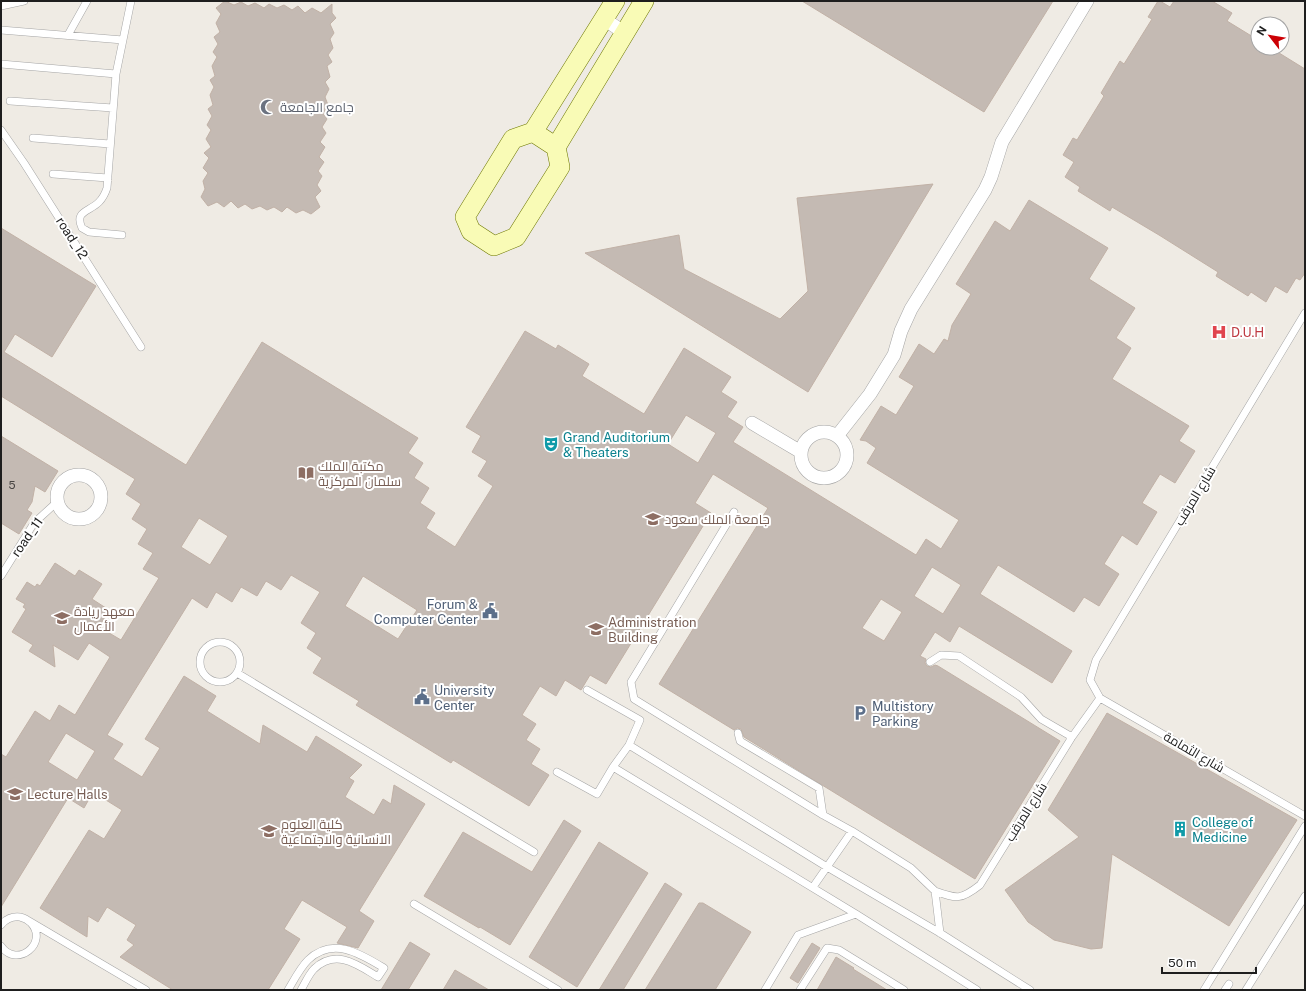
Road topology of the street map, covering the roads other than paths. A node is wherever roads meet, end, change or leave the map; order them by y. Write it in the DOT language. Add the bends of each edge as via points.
graph roads {
  1 [pos="24,1"];
  2 [pos="87,1"];
  3 [pos="131,1"];
  4 [pos="615,1"];
  5 [pos="644,1"];
  6 [pos="1087,1"];
  7 [pos="1,6"];
  8 [pos="604,19"];
  9 [pos="1,30"];
  10 [pos="625,33"];
  11 [pos="68,36"];
  12 [pos="124,40"];
  13 [pos="1,64"];
  14 [pos="116,74"];
  15 [pos="10,101"];
  16 [pos="113,108"];
  17 [pos="1,130"];
  18 [pos="532,132"];
  19 [pos="33,138"];
  20 [pos="110,144"];
  21 [pos="556,147"];
  22 [pos="52,174"];
  23 [pos="108,178"];
  24 [pos="122,235"];
  25 [pos="1305,313"];
  26 [pos="141,347"];
  27 [pos="752,423"];
  28 [pos="837,436"];
  29 [pos="801,452"];
  30 [pos="57,502"];
  31 [pos="734,512"];
  32 [pos="1,576"];
  33 [pos="930,662"];
  34 [pos="237,673"];
  35 [pos="587,690"];
  36 [pos="1100,698"];
  37 [pos="738,733"];
  38 [pos="1072,737"];
  39 [pos="629,745"];
  40 [pos="613,767"];
  41 [pos="557,772"];
  42 [pos="823,815"];
  43 [pos="1305,816"];
  44 [pos="1305,826"];
  45 [pos="852,831"];
  46 [pos="534,852"];
  47 [pos="826,868"];
  48 [pos="812,888"];
  49 [pos="935,891"];
  50 [pos="1305,896"];
  51 [pos="414,904"];
  52 [pos="856,914"];
  53 [pos="29,921"];
  54 [pos="1,925"];
  55 [pos="940,933"];
  56 [pos="1,946"];
  57 [pos="766,989"];
  58 [pos="146,990"];
  59 [pos="288,990"];
  60 [pos="301,990"];
  61 [pos="558,990"];
  62 [pos="800,990"];
  63 [pos="904,990"];
  64 [pos="977,990"];
  65 [pos="1030,990"];
  66 [pos="1204,990"];
  67 [pos="1246,990"];
  1 -- 7 [label="lane"];
  2 -- 11 [label="lane"];
  3 -- 12 [label="lane"];
  4 -- 8 [label="street"];
  5 -- 10 [label="street"];
  6 -- 28 [label="street" via="1002,142 988,183 911,309 894,354 870,394"];
  8 -- 10 [label="street"];
  8 -- 18 [label="street"];
  9 -- 11 [label="lane"];
  10 -- 21 [label="street"];
  11 -- 12 [label="lane"];
  12 -- 14 [label="lane"];
  13 -- 14 [label="lane"];
  14 -- 16 [label="lane"];
  15 -- 16 [label="lane"];
  16 -- 20 [label="lane"];
  17 -- 26 [label="lane, road_12"];
  18 -- 21 [label="street"];
  18 -- 21 [label="street" via="513,139 465,216 471,231 482,239 494,246 516,237 560,167"];
  19 -- 20 [label="lane"];
  20 -- 23 [label="lane"];
  22 -- 23 [label="lane"];
  23 -- 24 [label="lane" via="104,197 84,212 79,222 82,228 89,232"];
  25 -- 36 [label="lane, شارع المرقب" via="1096,660 1090,680"];
  27 -- 29 [label="street"];
  28 -- 29 [label="street" via="822,432 815,434 808,438"];
  28 -- 29 [label="street" via="846,448 845,462 842,469 830,476 816,476 810,472 804,466"];
  30 -- 32 [label="lane, road_11" via="34,523"];
  31 -- 42 [label="lane" via="631,682 634,699"];
  33 -- 38 [label="lane" via="941,655 959,656 1021,697 1041,719"];
  34 -- 34 [label="lane" via="224,682 212,681 202,673 201,654 211,644 225,642 231,645 240,656"];
  34 -- 46 [label="lane"];
  35 -- 39 [label="lane" via="640,720"];
  36 -- 38 [label="lane, شارع المرقب"];
  36 -- 43 [label="lane, شارع الثمامة"];
  37 -- 42 [label="lane" via="740,741 744,744 819,788"];
  38 -- 49 [label="lane, شارع المرقب" via="980,885 967,895 954,897"];
  39 -- 40 [label="lane"];
  39 -- 47 [label="lane"];
  40 -- 41 [label="lane" via="597,794"];
  40 -- 48 [label="lane"];
  42 -- 45 [label="lane"];
  44 -- 66 [label="lane"];
  45 -- 47 [label="lane"];
  45 -- 49 [label="lane" via="911,868"];
  47 -- 48 [label="lane"];
  47 -- 55 [label="lane"];
  48 -- 52 [label="lane"];
  49 -- 55 [label="lane"];
  50 -- 67 [label="lane"];
  51 -- 61 [label="lane"];
  52 -- 57 [label="lane" via="798,935"];
  52 -- 64 [label="lane"];
  53 -- 54 [label="lane" via="17,916"];
  53 -- 56 [label="lane" via="36,931 31,949 26,953 14,955"];
  53 -- 58 [label="lane"];
  55 -- 65 [label="lane"];
  59 -- 60 [label="lane" via="309,959 325,950 351,950 384,968 378,977 348,960 331,960 315,968"];
  62 -- 63 [label="lane" via="827,948 839,950"];
}
